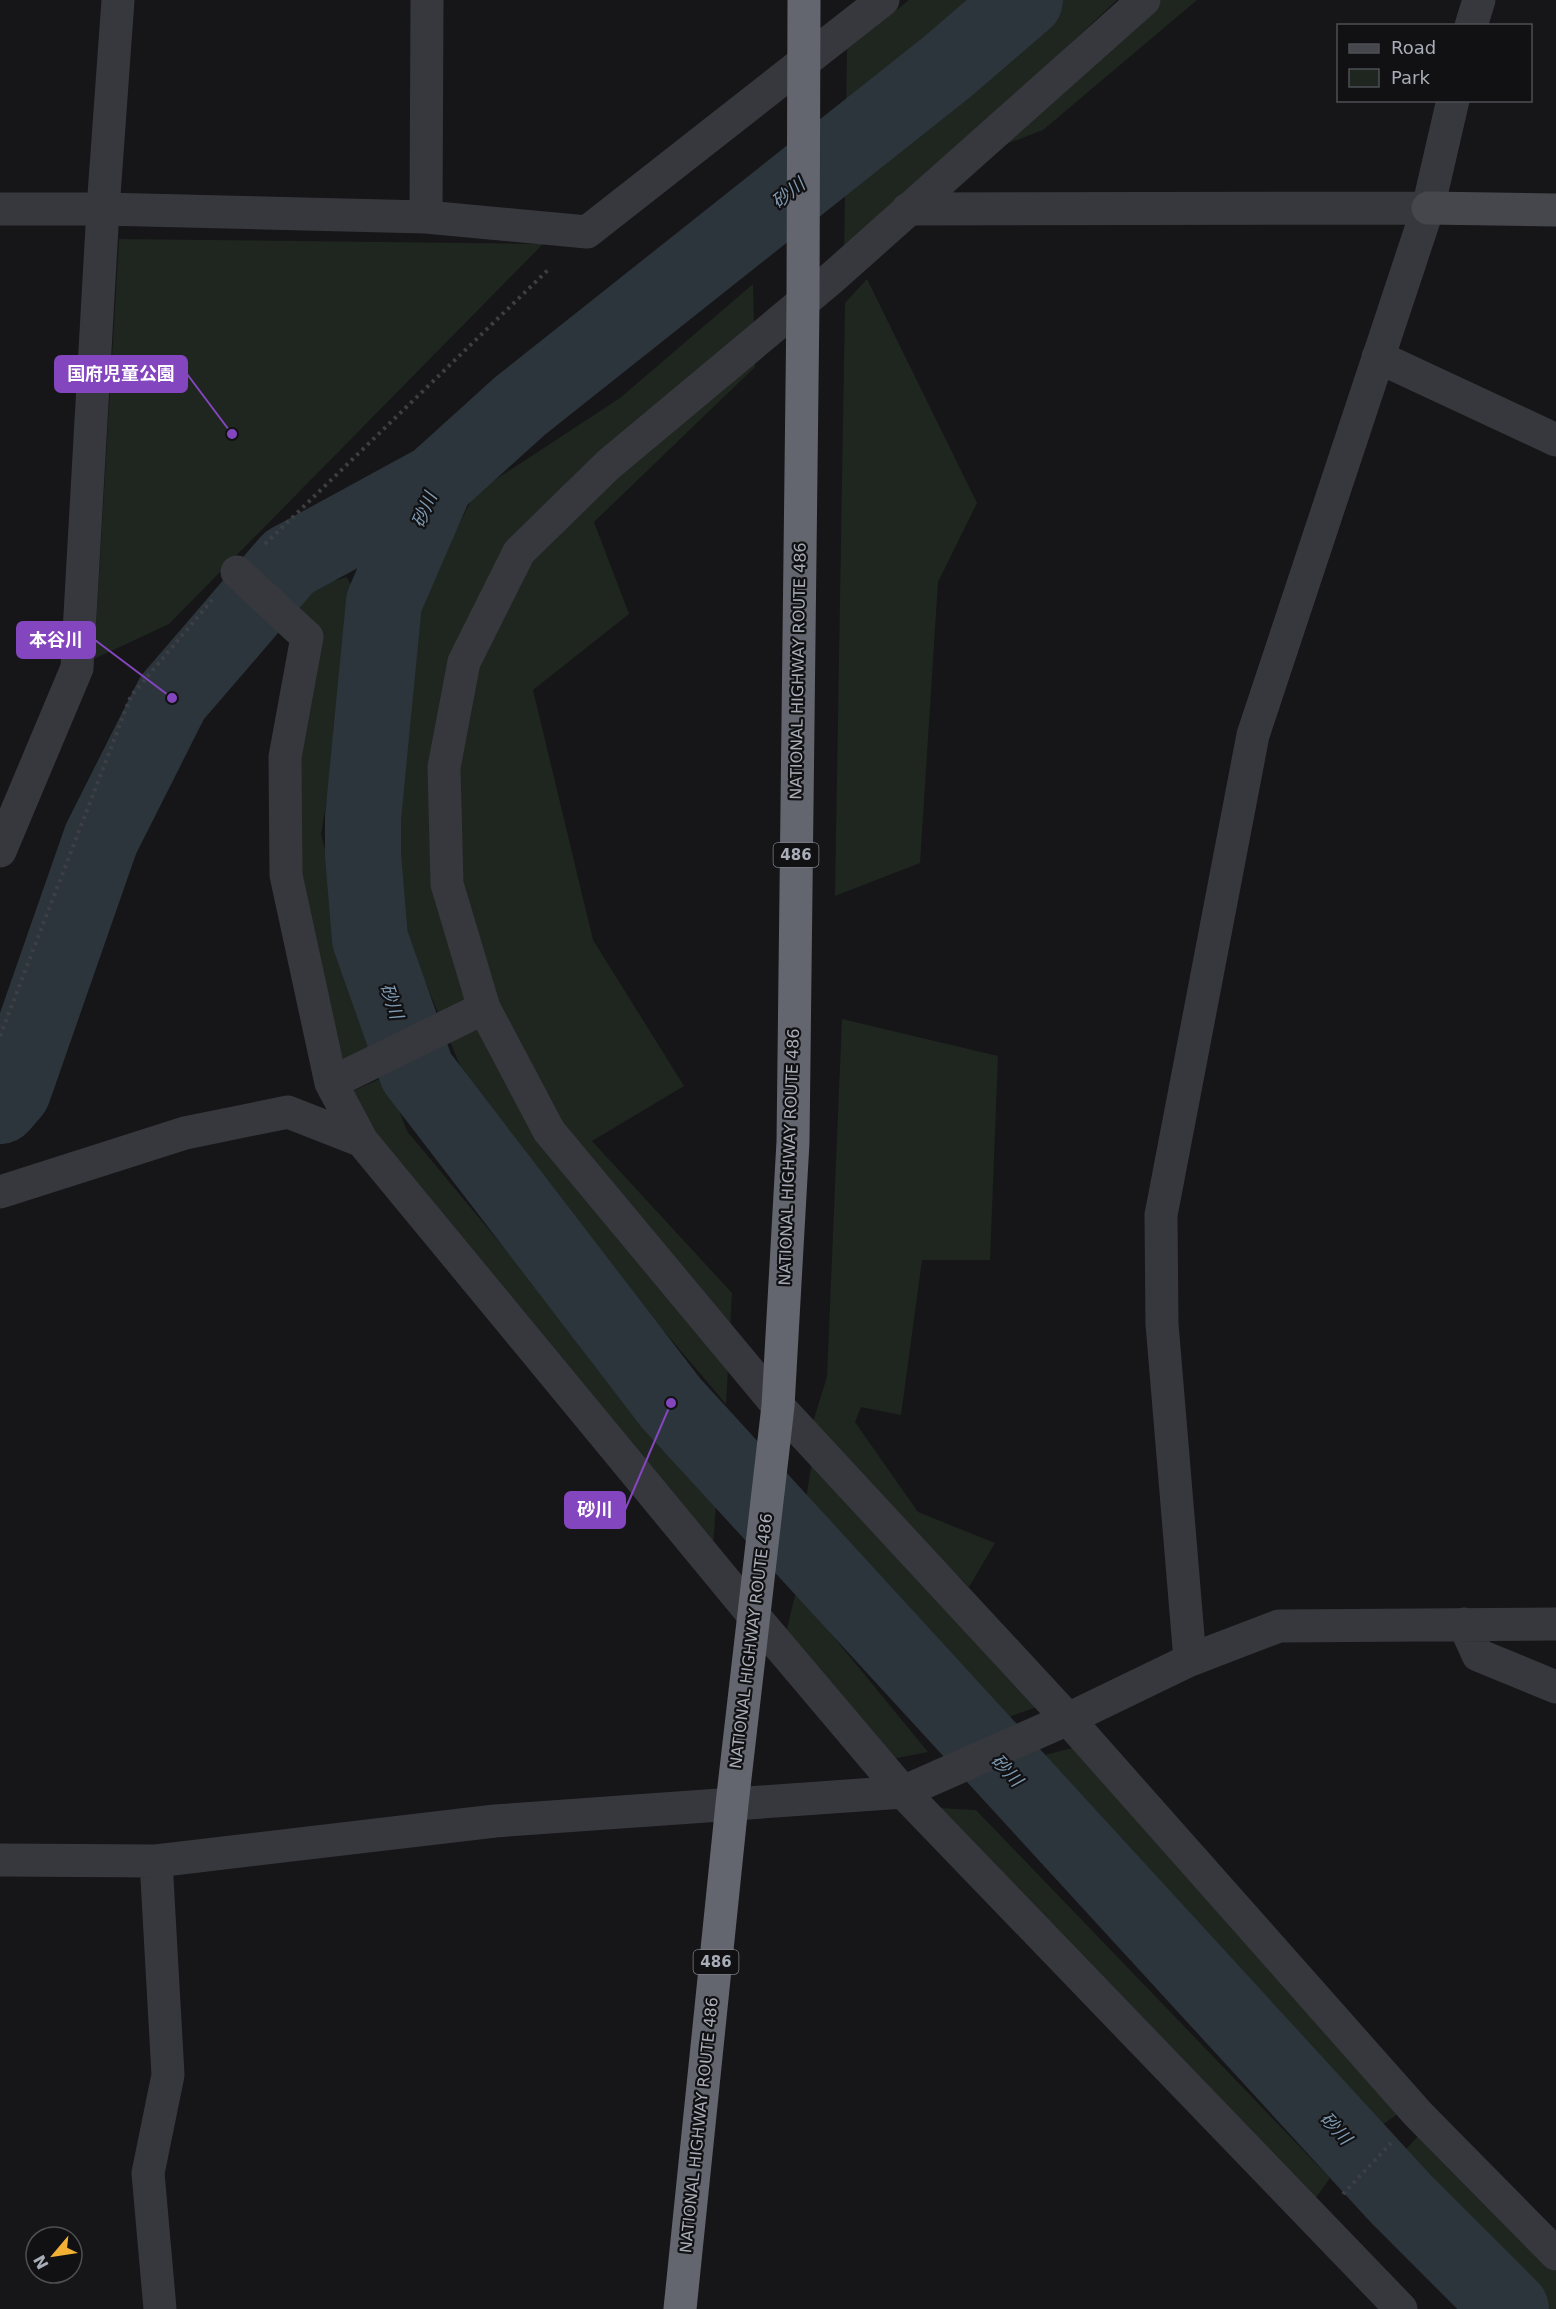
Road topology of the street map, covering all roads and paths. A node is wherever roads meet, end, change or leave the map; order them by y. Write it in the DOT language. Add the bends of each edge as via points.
graph roads {
  1 [pos="118,0"];
  2 [pos="428,0"];
  3 [pos="804,0"];
  4 [pos="883,0"];
  5 [pos="1143,0"];
  6 [pos="1479,0"];
  7 [pos="1472,24"];
  8 [pos="803,75"];
  9 [pos="1453,102"];
  10 [pos="1428,208"];
  11 [pos="0,209"];
  12 [pos="104,209"];
  13 [pos="908,209"];
  14 [pos="1556,210"];
  15 [pos="426,217"];
  16 [pos="803,303"];
  17 [pos="1378,357"];
  18 [pos="1556,440"];
  19 [pos="237,572"];
  20 [pos="0,850"];
  21 [pos="484,1008"];
  22 [pos="331,1083"];
  23 [pos="362,1142"];
  24 [pos="0,1192"];
  25 [pos="778,1406"];
  26 [pos="753,1616"];
  27 [pos="1464,1623"];
  28 [pos="1556,1624"];
  29 [pos="1190,1660"];
  30 [pos="1556,1687"];
  31 [pos="1068,1719"];
  32 [pos="903,1792"];
  33 [pos="732,1804"];
  34 [pos="0,1860"];
  35 [pos="156,1861"];
  36 [pos="1418,2114"];
  37 [pos="1316,2222"];
  38 [pos="1556,2254"];
  39 [pos="160,2309"];
  40 [pos="680,2309"];
  41 [pos="1401,2309"];
  1 -- 12 [label="street"];
  2 -- 15 [label="street"];
  3 -- 8 [label="highway, NATIONAL HIGHWAY ROUTE 486 / 486"];
  4 -- 8 [label="street"];
  5 -- 13 [label="street"];
  6 -- 7 [label="street"];
  8 -- 15 [label="street" via="587,232"];
  8 -- 16 [label="highway, NATIONAL HIGHWAY ROUTE 486 / 486"];
  9 -- 10 [label="street"];
  10 -- 13 [label="street"];
  10 -- 14 [label="street"];
  10 -- 17 [label="street"];
  11 -- 12 [label="street"];
  12 -- 15 [label="street"];
  12 -- 20 [label="street" via="77,668"];
  13 -- 16 [label="street"];
  16 -- 21 [label="street" via="608,465 519,552 464,662 444,767 447,884"];
  16 -- 25 [label="highway, NATIONAL HIGHWAY ROUTE 486 / 486" via="793,1142"];
  17 -- 18 [label="street"];
  17 -- 29 [label="street" via="1253,735 1161,1215 1162,1324"];
  19 -- 22 [label="street" via="307,637 285,757 286,875"];
  21 -- 22 [label="street"];
  21 -- 25 [label="street" via="549,1131"];
  22 -- 23 [label="street"];
  23 -- 24 [label="street" via="288,1112 185,1133"];
  23 -- 26 [label="street"];
  25 -- 26 [label="highway, NATIONAL HIGHWAY ROUTE 486 / 486"];
  25 -- 31 [label="street"];
  26 -- 32 [label="street"];
  26 -- 33 [label="highway, NATIONAL HIGHWAY ROUTE 486 / 486"];
  27 -- 28 [label="street"];
  27 -- 29 [label="street" via="1279,1626"];
  27 -- 30 [label="street" via="1478,1655"];
  29 -- 31 [label="street"];
  31 -- 32 [label="street"];
  31 -- 36 [label="street"];
  32 -- 33 [label="street"];
  32 -- 37 [label="street"];
  33 -- 35 [label="street" via="495,1821"];
  33 -- 40 [label="highway, NATIONAL HIGHWAY ROUTE 486 / 486"];
  34 -- 35 [label="street"];
  35 -- 39 [label="street" via="168,2075 148,2173"];
  36 -- 37 [label="path"];
  36 -- 38 [label="street"];
  37 -- 41 [label="street"];
}
